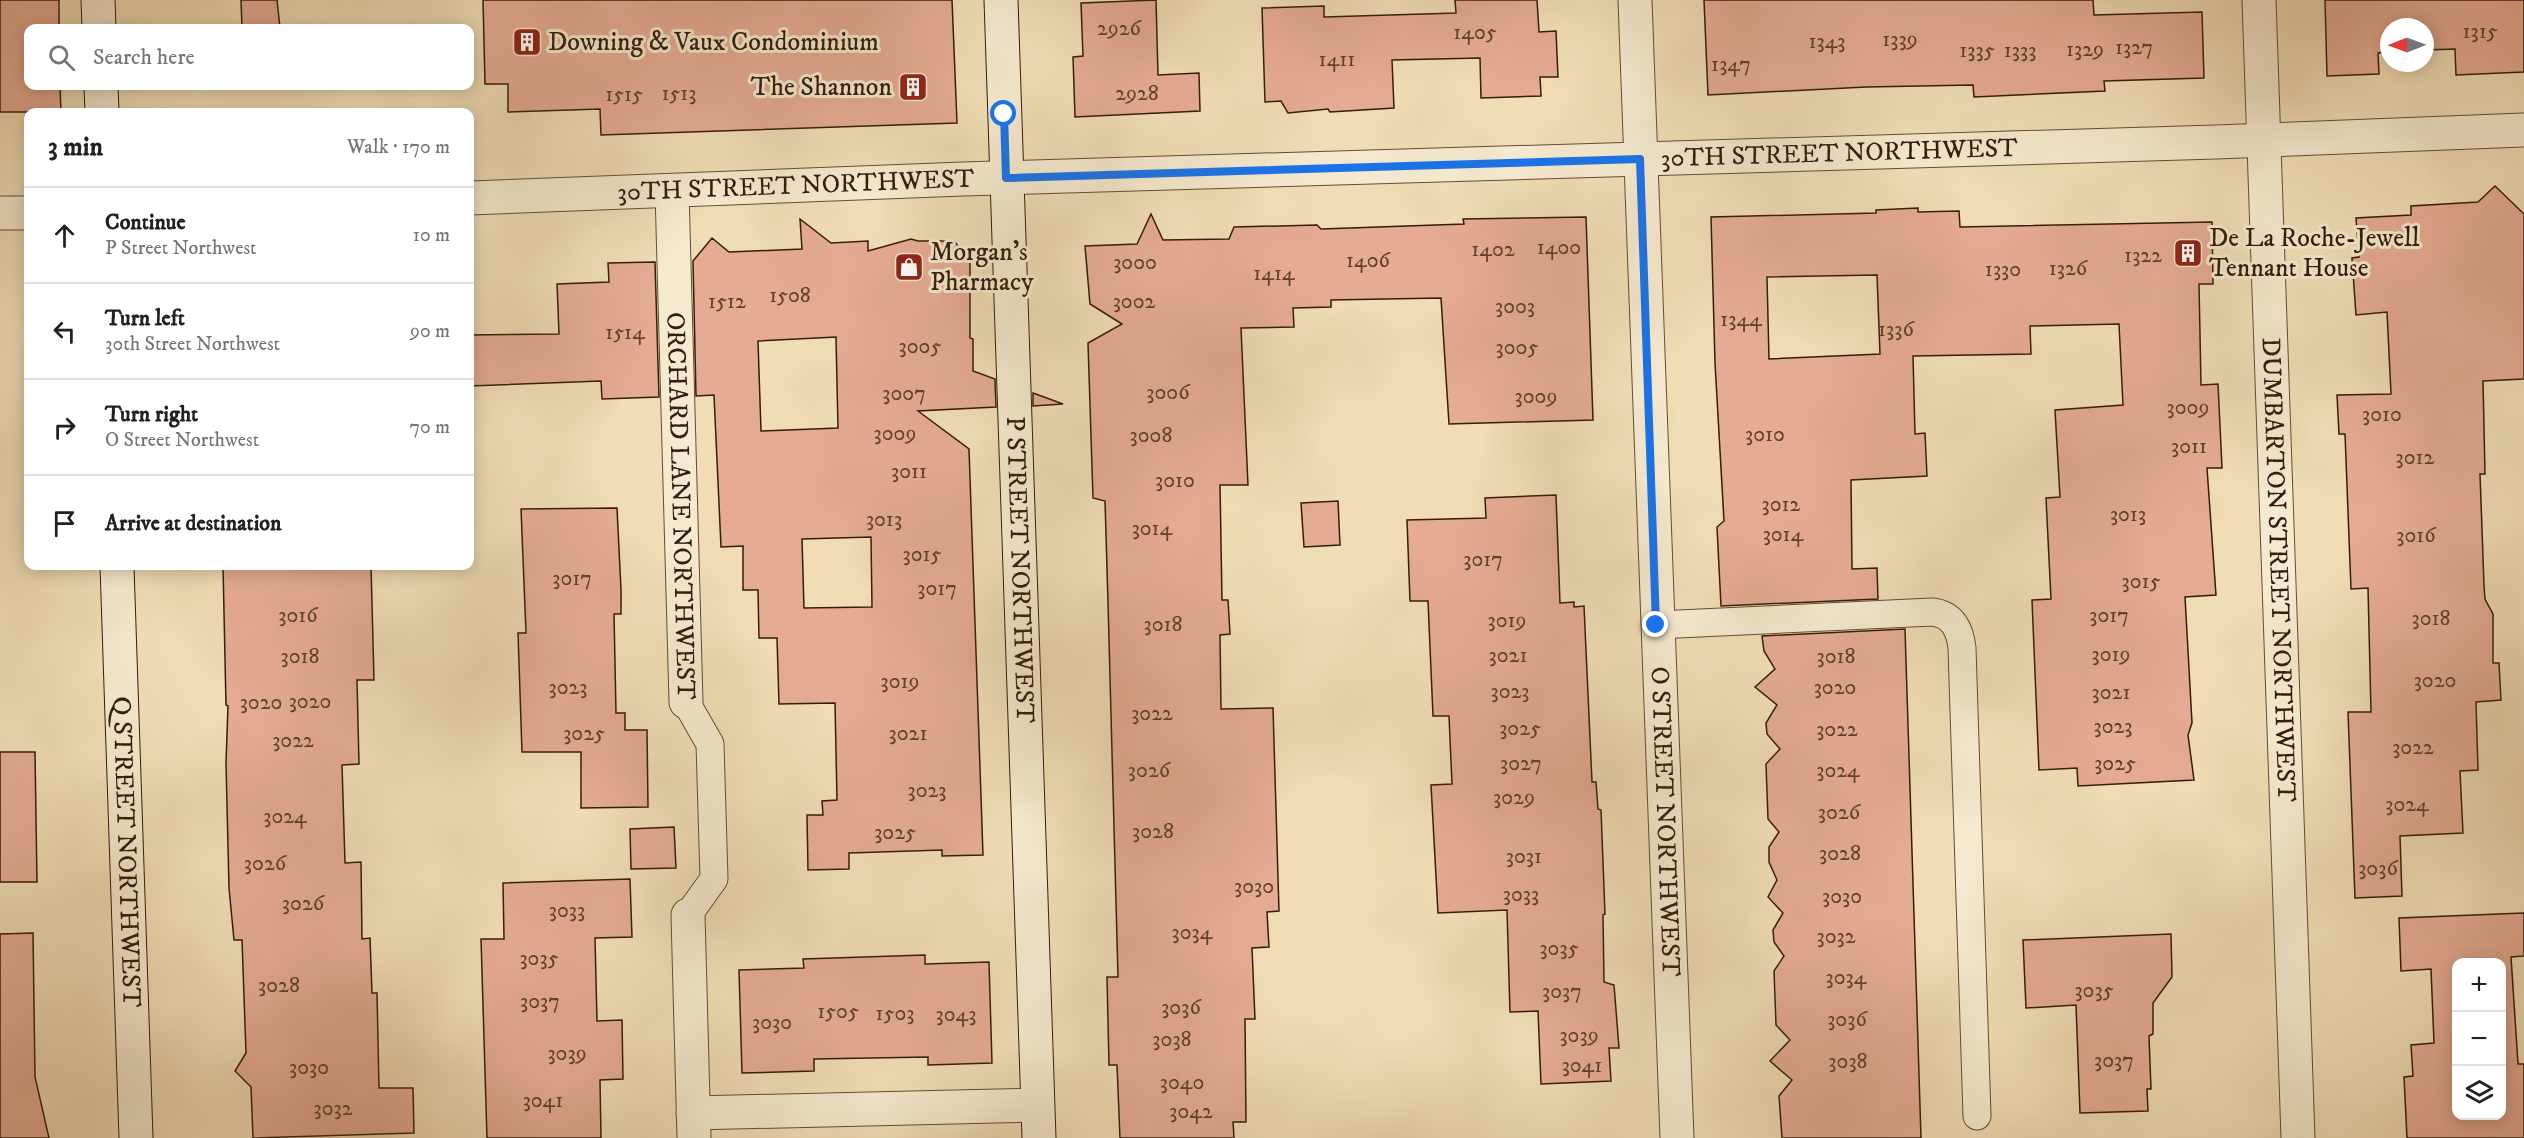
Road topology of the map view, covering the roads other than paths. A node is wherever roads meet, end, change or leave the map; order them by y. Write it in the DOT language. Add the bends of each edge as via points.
graph roads {
  1 [pos="98,0"];
  2 [pos="1001,0"];
  3 [pos="1635,0"];
  4 [pos="2259,0"];
  5 [pos="99,24"];
  6 [pos="101,90"];
  7 [pos="102,108"];
  8 [pos="2524,130"];
  9 [pos="2264,139"];
  10 [pos="1640,159"];
  11 [pos="1006,178"];
  12 [pos="672,191"];
  13 [pos="474,198"];
  14 [pos="0,213"];
  15 [pos="24,213"];
  16 [pos="117,570"];
  17 [pos="1656,625"];
  18 [pos="686,702"];
  19 [pos="688,915"];
  20 [pos="1037,1105"];
  21 [pos="1977,1116"];
  22 [pos="694,1126"];
  23 [pos="136,1138"];
  24 [pos="1039,1138"];
  25 [pos="1677,1138"];
  26 [pos="2298,1138"];
  1 -- 5 [label="street"];
  2 -- 11 [label="street, P STREET NORTHWEST"];
  3 -- 10 [label="street, O STREET NORTHWEST"];
  4 -- 9 [label="street, DUMBARTON STREET NORTHWEST"];
  6 -- 7 [label="street"];
  8 -- 9 [label="street, 30TH STREET NORTHWEST"];
  9 -- 10 [label="street, 30TH STREET NORTHWEST"];
  9 -- 26 [label="street, DUMBARTON STREET NORTHWEST"];
  10 -- 11 [label="street, 30TH STREET NORTHWEST"];
  10 -- 17 [label="street, O STREET NORTHWEST"];
  11 -- 12 [label="street, 30TH STREET NORTHWEST"];
  11 -- 20 [label="street, P STREET NORTHWEST"];
  12 -- 13 [label="street, 30TH STREET NORTHWEST"];
  12 -- 18 [label="street, ORCHARD LANE NORTHWEST"];
  14 -- 15 [label="street"];
  16 -- 23 [label="street, Q STREET NORTHWEST"];
  17 -- 21 [label="lane" via="1932,612 1954,622 1958,628 1962,648"];
  17 -- 25 [label="street, O STREET NORTHWEST"];
  18 -- 19 [label="lane, ORCHARD LANE NORTHWEST" via="710,744 714,879"];
  19 -- 22 [label="street"];
  20 -- 22 [label="street"];
  20 -- 24 [label="street, P STREET NORTHWEST"];
}
